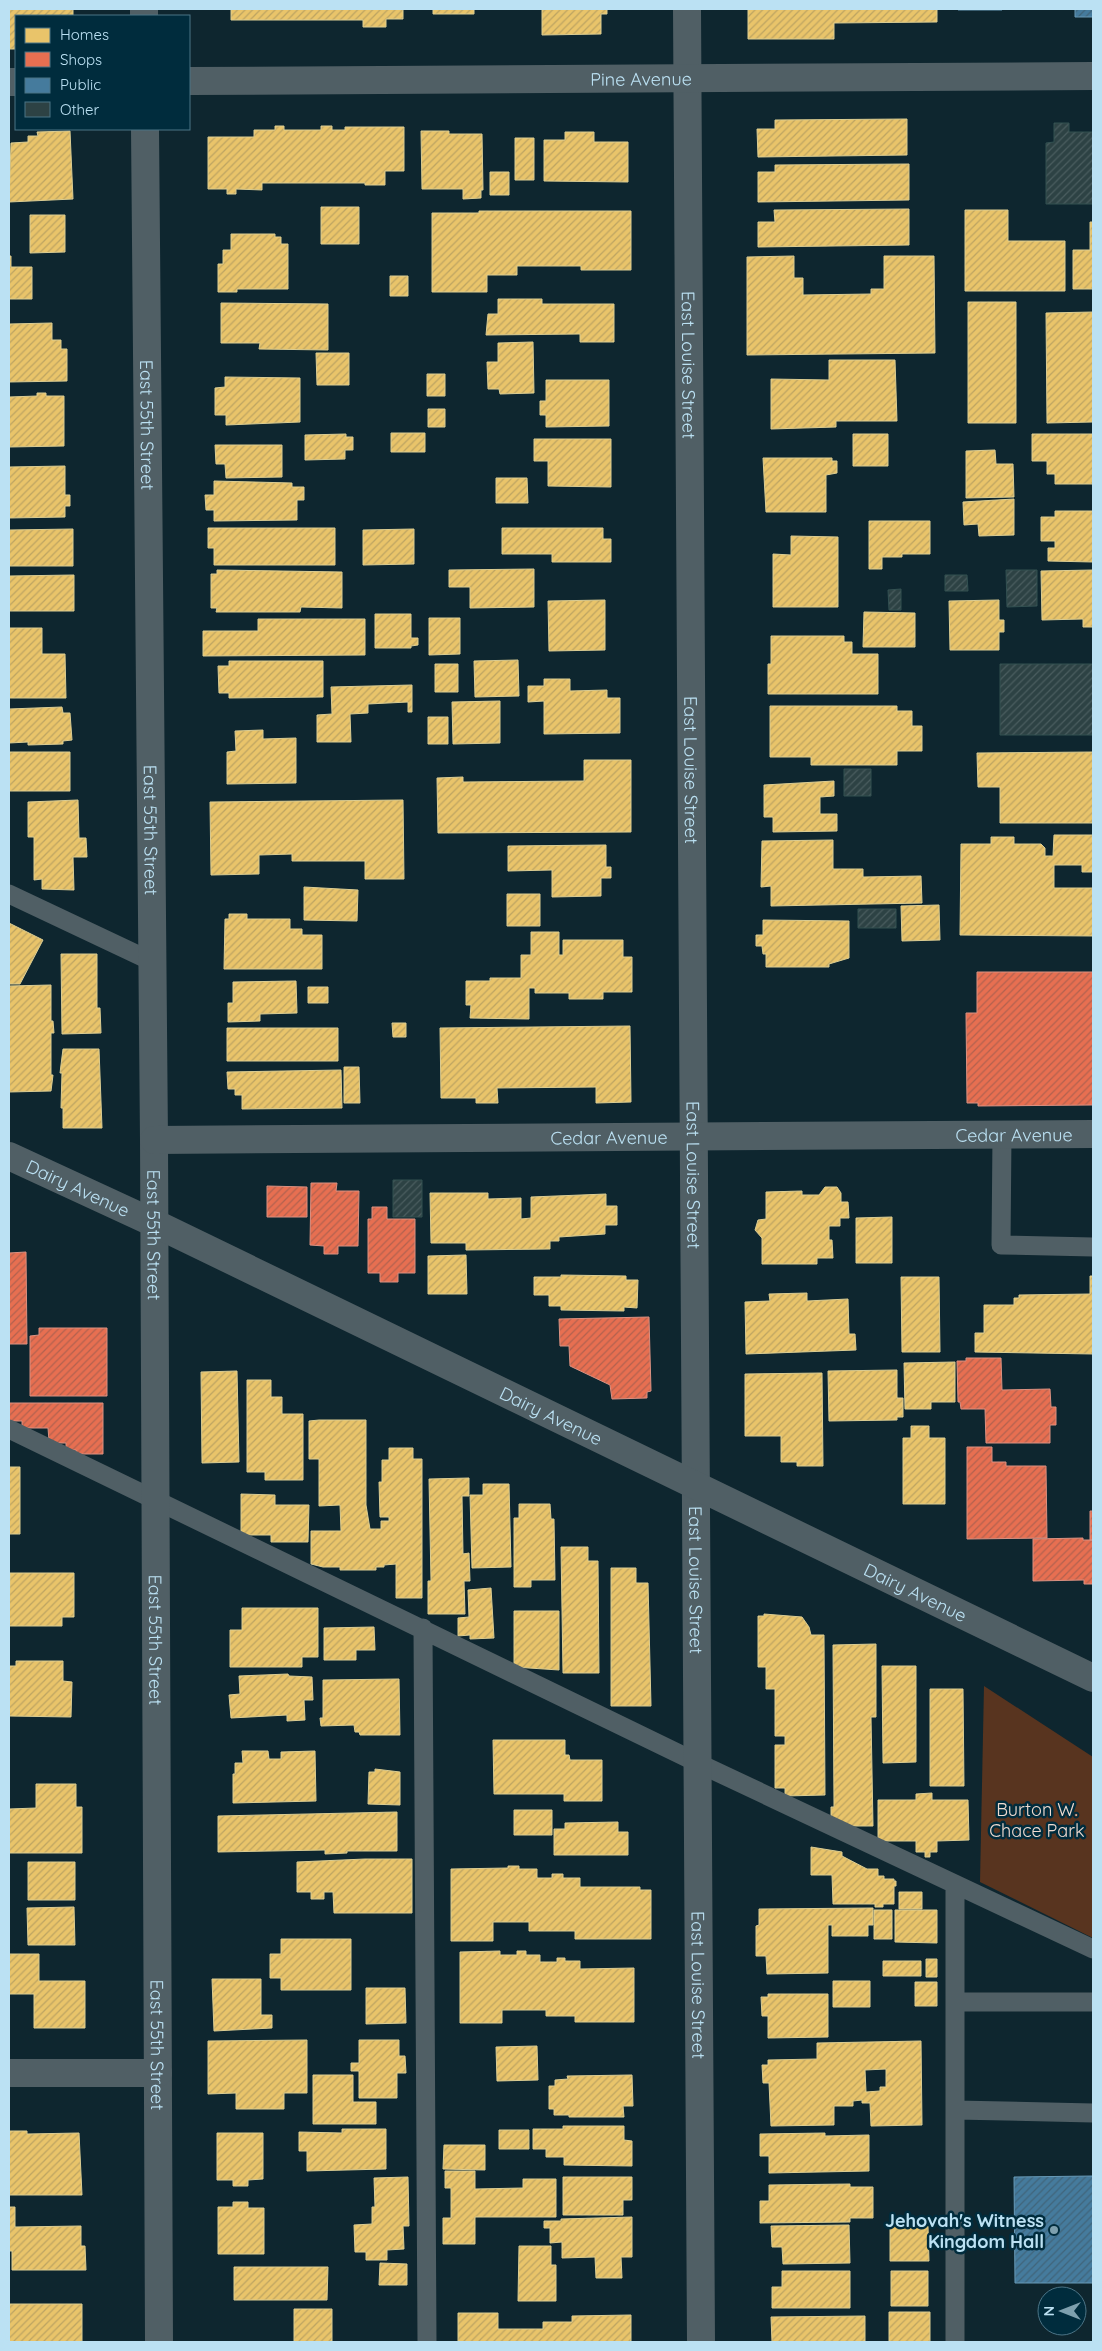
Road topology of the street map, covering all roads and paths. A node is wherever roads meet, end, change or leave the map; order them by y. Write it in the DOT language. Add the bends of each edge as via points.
graph roads {
  1 [pos="687,9"];
  2 [pos="1093,76"];
  3 [pos="688,78"];
  4 [pos="190,81"];
  5 [pos="145,130"];
  6 [pos="9,894"];
  7 [pos="152,962"];
  8 [pos="1093,1134"];
  9 [pos="1002,1135"];
  10 [pos="693,1137"];
  11 [pos="154,1140"];
  12 [pos="9,1156"];
  13 [pos="154,1223"];
  14 [pos="1093,1247"];
  15 [pos="9,1429"];
  16 [pos="697,1487"];
  17 [pos="155,1498"];
  18 [pos="423,1628"];
  19 [pos="1093,1678"];
  20 [pos="698,1763"];
  21 [pos="955,1884"];
  22 [pos="1093,1949"];
  23 [pos="955,2002"];
  24 [pos="1093,2002"];
  25 [pos="9,2073"];
  26 [pos="158,2073"];
  27 [pos="955,2110"];
  28 [pos="1093,2113"];
  29 [pos="159,2342"];
  30 [pos="427,2342"];
  31 [pos="702,2342"];
  32 [pos="955,2342"];
  1 -- 3 [label="street, East Louise Street"];
  2 -- 3 [label="street, Pine Avenue"];
  3 -- 4 [label="street, Pine Avenue"];
  3 -- 10 [label="street, East Louise Street"];
  5 -- 7 [label="street, East 55th Street"];
  6 -- 7 [label="lane"];
  7 -- 11 [label="street, East 55th Street"];
  8 -- 9 [label="street, Cedar Avenue"];
  9 -- 10 [label="street, Cedar Avenue"];
  9 -- 14 [label="lane" via="1000,1245"];
  10 -- 11 [label="street, Cedar Avenue"];
  10 -- 16 [label="street, East Louise Street"];
  11 -- 13 [label="street, East 55th Street"];
  12 -- 13 [label="street, Dairy Avenue"];
  13 -- 16 [label="street, Dairy Avenue"];
  13 -- 17 [label="street, East 55th Street"];
  15 -- 17 [label="lane"];
  16 -- 19 [label="street, Dairy Avenue"];
  16 -- 20 [label="street, East Louise Street"];
  17 -- 18 [label="lane"];
  17 -- 26 [label="street, East 55th Street"];
  18 -- 20 [label="lane"];
  18 -- 30 [label="lane"];
  20 -- 21 [label="lane"];
  20 -- 31 [label="street, East Louise Street"];
  21 -- 22 [label="lane"];
  21 -- 23 [label="lane"];
  23 -- 24 [label="lane"];
  23 -- 27 [label="lane"];
  25 -- 26 [label="street"];
  26 -- 29 [label="street, East 55th Street"];
  27 -- 28 [label="lane"];
  27 -- 32 [label="lane"];
}
